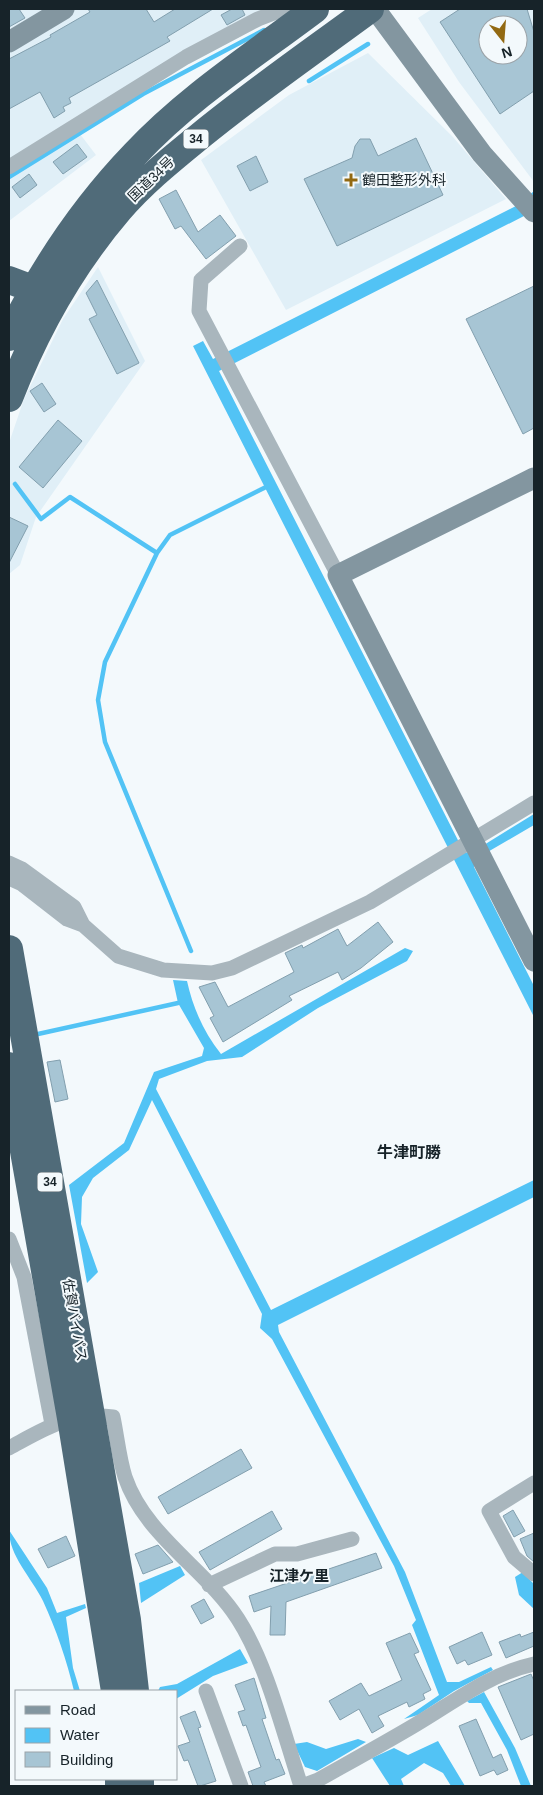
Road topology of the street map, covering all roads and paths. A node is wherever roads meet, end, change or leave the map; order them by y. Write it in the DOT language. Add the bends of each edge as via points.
graph roads {
  1 [pos="64,9"];
  2 [pos="284,9"];
  3 [pos="315,9"];
  4 [pos="370,9"];
  5 [pos="375,9"];
  6 [pos="9,42"];
  7 [pos="9,167"];
  8 [pos="534,212"];
  9 [pos="240,246"];
  10 [pos="32,290"];
  11 [pos="9,337"];
  12 [pos="9,398"];
  13 [pos="534,478"];
  14 [pos="338,575"];
  15 [pos="534,803"];
  16 [pos="469,842"];
  17 [pos="9,863"];
  18 [pos="11,879"];
  19 [pos="83,925"];
  20 [pos="9,949"];
  21 [pos="534,961"];
  22 [pos="9,1066"];
  23 [pos="20,1235"];
  24 [pos="72,1419"];
  25 [pos="9,1448"];
  26 [pos="534,1483"];
  27 [pos="352,1539"];
  28 [pos="530,1570"];
  29 [pos="209,1585"];
  30 [pos="534,1664"];
  31 [pos="115,1690"];
  32 [pos="135,1690"];
  33 [pos="206,1691"];
  34 [pos="241,1786"];
  35 [pos="301,1786"];
  1 -- 6 [label="street"];
  2 -- 7 [label="street" via="186,57"];
  3 -- 10 [label="highway, 国道34号 / 34" via="184,108 136,152 96,198"];
  4 -- 10 [label="highway, 国道34号 / 34" via="225,115 164,166 120,210 85,256"];
  5 -- 8 [label="street" via="482,154"];
  9 -- 14 [label="street" via="201,280 199,311"];
  10 -- 11 [label="highway, 34"];
  10 -- 12 [label="highway, 34" via="18,375"];
  13 -- 14 [label="street"];
  14 -- 16 [label="street"];
  15 -- 16 [label="street"];
  16 -- 19 [label="street" via="370,902 232,968 212,973 163,970 118,956"];
  16 -- 21 [label="street" via="484,862"];
  17 -- 19 [label="street" via="74,907"];
  18 -- 19 [label="street" via="67,919"];
  20 -- 24 [label="highway, 佐賀バイパス / 34"];
  22 -- 23 [label="highway, 佐賀バイパス / 34"];
  23 -- 24 [label="highway, 佐賀バイパス / 34"];
  24 -- 25 [label="street"];
  24 -- 29 [label="street" via="112,1417 125,1477 138,1502 156,1529"];
  24 -- 31 [label="highway, 佐賀バイパス / 34"];
  24 -- 32 [label="highway, 佐賀バイパス / 34" via="127,1620"];
  26 -- 28 [label="street" via="489,1511 514,1556"];
  27 -- 29 [label="street" via="297,1554 275,1554"];
  29 -- 35 [label="street" via="238,1618 257,1654"];
  30 -- 35 [label="street" via="497,1676 466,1692 318,1780"];
  33 -- 34 [label="street"];
}
